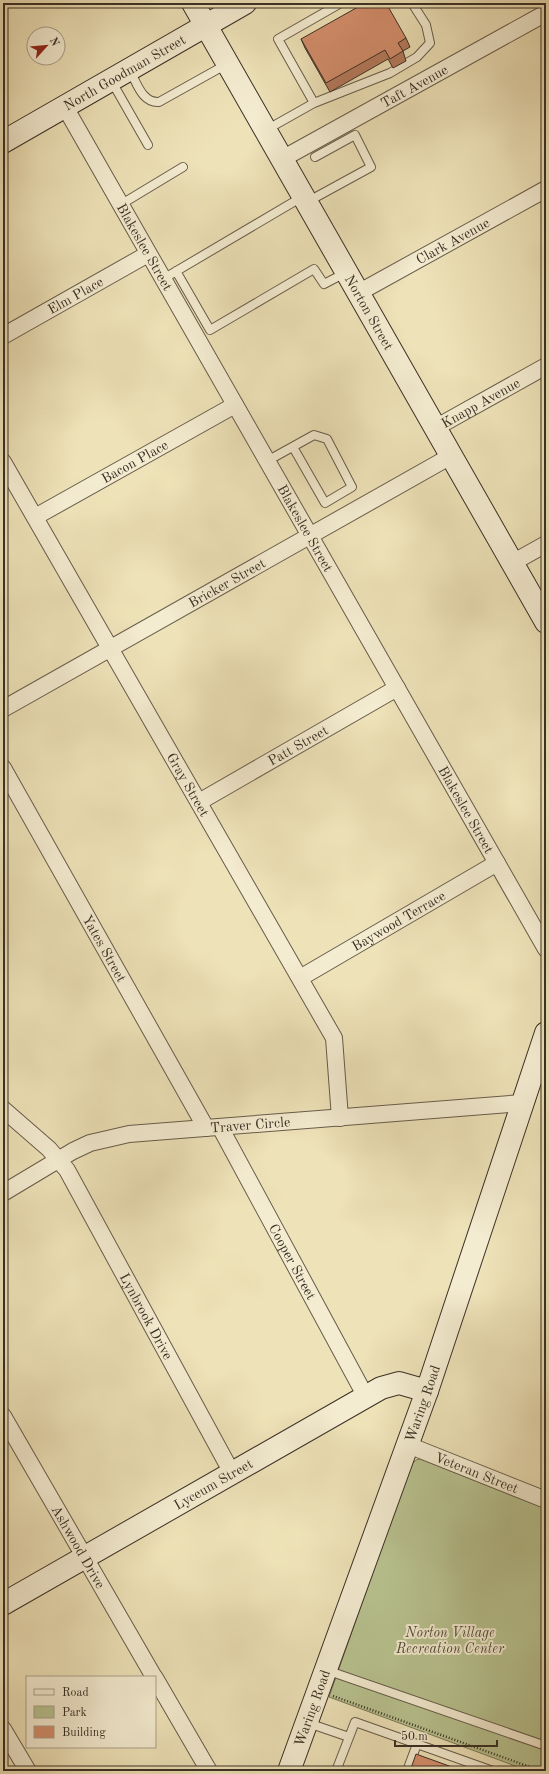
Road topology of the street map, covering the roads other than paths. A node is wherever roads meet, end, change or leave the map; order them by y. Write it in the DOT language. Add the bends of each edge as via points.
graph roads {
  1 [pos="193,3"];
  2 [pos="245,3"];
  3 [pos="341,3"];
  4 [pos="412,3"];
  5 [pos="546,13"];
  6 [pos="206,27"];
  7 [pos="227,63"];
  8 [pos="130,70"];
  9 [pos="111,81"];
  10 [pos="314,103"];
  11 [pos="65,107"];
  12 [pos="351,129"];
  13 [pos="265,130"];
  14 [pos="3,142"];
  15 [pos="148,145"];
  16 [pos="315,157"];
  17 [pos="282,158"];
  18 [pos="183,168"];
  19 [pos="546,189"];
  20 [pos="305,199"];
  21 [pos="120,205"];
  22 [pos="148,254"];
  23 [pos="347,272"];
  24 [pos="169,275"];
  25 [pos="358,293"];
  26 [pos="3,336"];
  27 [pos="546,366"];
  28 [pos="235,405"];
  29 [pos="435,428"];
  30 [pos="293,446"];
  31 [pos="451,456"];
  32 [pos="267,460"];
  33 [pos="3,462"];
  34 [pos="35,517"];
  35 [pos="310,536"];
  36 [pos="546,544"];
  37 [pos="512,563"];
  38 [pos="546,622"];
  39 [pos="110,649"];
  40 [pos="397,688"];
  41 [pos="3,709"];
  42 [pos="3,768"];
  43 [pos="199,802"];
  44 [pos="497,864"];
  45 [pos="546,949"];
  46 [pos="300,978"];
  47 [pos="546,1033"];
  48 [pos="522,1103"];
  49 [pos="3,1108"];
  50 [pos="340,1118"];
  51 [pos="213,1128"];
  52 [pos="59,1160"];
  53 [pos="3,1193"];
  54 [pos="427,1391"];
  55 [pos="366,1397"];
  56 [pos="3,1416"];
  57 [pos="408,1445"];
  58 [pos="232,1473"];
  59 [pos="546,1500"];
  60 [pos="84,1557"];
  61 [pos="3,1604"];
  62 [pos="326,1669"];
  63 [pos="154,1676"];
  64 [pos="156,1680"];
  65 [pos="306,1723"];
  66 [pos="3,1729"];
  67 [pos="349,1737"];
  68 [pos="417,1744"];
  69 [pos="546,1746"];
  70 [pos="28,1771"];
  71 [pos="209,1771"];
  72 [pos="289,1771"];
  73 [pos="336,1771"];
  74 [pos="407,1771"];
  75 [pos="493,1771"];
  1 -- 6 [label="street, Norton Street"];
  2 -- 6 [label="street, North Goodman Street"];
  3 -- 10 [label="lane" via="278,39"];
  4 -- 10 [label="lane" via="426,24 430,43 417,57 390,73"];
  5 -- 12 [label="street, Taft Avenue"];
  6 -- 7 [label="street, Norton Street"];
  6 -- 8 [label="street, North Goodman Street"];
  7 -- 8 [label="lane" via="159,102 145,98"];
  7 -- 13 [label="street, Norton Street"];
  8 -- 9 [label="street, North Goodman Street"];
  9 -- 11 [label="street, North Goodman Street"];
  9 -- 15 [label="lane"];
  10 -- 13 [label="lane"];
  11 -- 14 [label="street, North Goodman Street"];
  11 -- 21 [label="street, Blakeslee Street"];
  12 -- 16 [label="lane"];
  12 -- 17 [label="street, Taft Avenue"];
  12 -- 20 [label="lane" via="371,167"];
  13 -- 17 [label="street, Norton Street"];
  17 -- 20 [label="street, Norton Street"];
  18 -- 21 [label="lane"];
  19 -- 25 [label="street, Clark Avenue"];
  20 -- 23 [label="street, Norton Street"];
  20 -- 24 [label="lane"];
  21 -- 22 [label="street, Blakeslee Street"];
  22 -- 24 [label="street, Blakeslee Street"];
  22 -- 26 [label="street, Elm Place"];
  23 -- 24 [label="lane" via="324,284 314,269 210,330"];
  23 -- 25 [label="street, Norton Street"];
  24 -- 28 [label="street, Blakeslee Street"];
  25 -- 29 [label="street, Norton Street"];
  27 -- 29 [label="street, Knapp Avenue"];
  28 -- 32 [label="street, Blakeslee Street"];
  28 -- 34 [label="street, Bacon Place"];
  29 -- 31 [label="street, Norton Street"];
  30 -- 30 [label="lane" via="314,435 327,439 352,487 325,503"];
  30 -- 32 [label="lane"];
  31 -- 35 [label="street, Bricker Street"];
  31 -- 37 [label="street, Norton Street"];
  32 -- 35 [label="street, Blakeslee Street"];
  33 -- 34 [label="street, Gray Street"];
  34 -- 39 [label="street, Gray Street"];
  35 -- 39 [label="street, Bricker Street"];
  35 -- 40 [label="street, Blakeslee Street"];
  36 -- 37 [label="street"];
  37 -- 38 [label="street, Norton Street"];
  39 -- 41 [label="street, Bricker Street"];
  39 -- 43 [label="street, Gray Street"];
  40 -- 43 [label="street, Patt Street"];
  40 -- 44 [label="street, Blakeslee Street"];
  42 -- 51 [label="street, Yates Street"];
  43 -- 46 [label="street, Gray Street"];
  44 -- 45 [label="street, Blakeslee Street"];
  44 -- 46 [label="street, Baywood Terrace"];
  46 -- 50 [label="street, Gray Street" via="334,1038"];
  47 -- 48 [label="street, Waring Road"];
  48 -- 50 [label="street, Traver Circle"];
  48 -- 54 [label="street, Waring Road"];
  49 -- 52 [label="street"];
  50 -- 51 [label="street, Traver Circle"];
  51 -- 52 [label="street, Traver Circle" via="128,1134 90,1143"];
  51 -- 55 [label="street, Cooper Street"];
  52 -- 53 [label="street, Traver Circle"];
  52 -- 58 [label="street, Lynbrook Drive" via="74,1181"];
  54 -- 55 [label="street, Lyceum Street" via="400,1383 381,1388"];
  54 -- 57 [label="street, Waring Road"];
  55 -- 58 [label="street, Lyceum Street"];
  56 -- 60 [label="street, Ashwood Drive"];
  57 -- 59 [label="street, Veteran Street"];
  57 -- 62 [label="street, Waring Road"];
  58 -- 60 [label="street, Lyceum Street"];
  60 -- 61 [label="street, Lyceum Street"];
  60 -- 63 [label="street, Ashwood Drive"];
  62 -- 65 [label="street, Waring Road"];
  62 -- 69 [label="lane"];
  64 -- 71 [label="street, Ashwood Drive"];
  65 -- 67 [label="lane"];
  65 -- 72 [label="street, Waring Road"];
  66 -- 70 [label="street"];
  67 -- 68 [label="lane" via="355,1722"];
  67 -- 73 [label="lane"];
  68 -- 74 [label="lane"];
  68 -- 75 [label="lane"];
}
